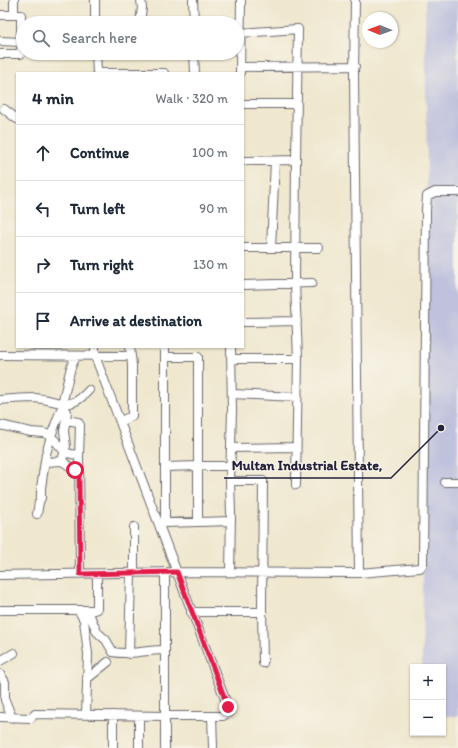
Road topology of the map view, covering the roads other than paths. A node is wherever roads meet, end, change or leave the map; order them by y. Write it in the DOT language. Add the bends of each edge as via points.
graph roads {
  1 [pos="14,0"];
  2 [pos="95,0"];
  3 [pos="141,0"];
  4 [pos="193,0"];
  5 [pos="241,0"];
  6 [pos="355,0"];
  7 [pos="0,15"];
  8 [pos="14,15"];
  9 [pos="21,16"];
  10 [pos="95,16"];
  11 [pos="141,16"];
  12 [pos="194,16"];
  13 [pos="241,16"];
  14 [pos="244,33"];
  15 [pos="0,41"];
  16 [pos="16,44"];
  17 [pos="0,54"];
  18 [pos="16,54"];
  19 [pos="96,60"];
  20 [pos="194,60"];
  21 [pos="354,66"];
  22 [pos="297,67"];
  23 [pos="240,70"];
  24 [pos="96,72"];
  25 [pos="195,72"];
  26 [pos="244,104"];
  27 [pos="296,104"];
  28 [pos="4,109"];
  29 [pos="16,117"];
  30 [pos="296,160"];
  31 [pos="244,161"];
  32 [pos="275,161"];
  33 [pos="458,192"];
  34 [pos="244,248"];
  35 [pos="271,248"];
  36 [pos="295,248"];
  37 [pos="319,248"];
  38 [pos="312,282"];
  39 [pos="295,283"];
  40 [pos="244,285"];
  41 [pos="244,322"];
  42 [pos="297,322"];
  43 [pos="95,348"];
  44 [pos="130,348"];
  45 [pos="165,348"];
  46 [pos="231,348"];
  47 [pos="0,355"];
  48 [pos="76,356"];
  49 [pos="95,356"];
  50 [pos="131,356"];
  51 [pos="165,357"];
  52 [pos="231,359"];
  53 [pos="298,359"];
  54 [pos="90,390"];
  55 [pos="232,394"];
  56 [pos="297,397"];
  57 [pos="0,400"];
  58 [pos="63,404"];
  59 [pos="66,420"];
  60 [pos="120,421"];
  61 [pos="0,425"];
  62 [pos="51,436"];
  63 [pos="296,447"];
  64 [pos="231,448"];
  65 [pos="65,452"];
  66 [pos="79,457"];
  67 [pos="62,461"];
  68 [pos="45,462"];
  69 [pos="198,466"];
  70 [pos="230,466"];
  71 [pos="165,467"];
  72 [pos="79,475"];
  73 [pos="230,481"];
  74 [pos="445,482"];
  75 [pos="458,482"];
  76 [pos="296,485"];
  77 [pos="37,514"];
  78 [pos="231,521"];
  79 [pos="198,522"];
  80 [pos="162,524"];
  81 [pos="134,527"];
  82 [pos="165,572"];
  83 [pos="177,572"];
  84 [pos="230,572"];
  85 [pos="262,572"];
  86 [pos="133,573"];
  87 [pos="359,573"];
  88 [pos="80,574"];
  89 [pos="97,574"];
  90 [pos="0,575"];
  91 [pos="0,610"];
  92 [pos="82,611"];
  93 [pos="191,612"];
  94 [pos="262,612"];
  95 [pos="165,650"];
  96 [pos="14,653"];
  97 [pos="129,654"];
  98 [pos="0,661"];
  99 [pos="108,662"];
  100 [pos="263,663"];
  101 [pos="0,674"];
  102 [pos="87,679"];
  103 [pos="86,715"];
  104 [pos="113,715"];
  105 [pos="139,716"];
  106 [pos="165,716"];
  107 [pos="212,716"];
  108 [pos="0,717"];
  109 [pos="12,718"];
  110 [pos="213,747"];
  111 [pos="113,748"];
  112 [pos="139,748"];
  113 [pos="165,748"];
  1 -- 8 [label="street"];
  2 -- 10 [label="street"];
  3 -- 11 [label="street"];
  4 -- 12 [label="street"];
  5 -- 13 [label="street"];
  6 -- 21 [label="street"];
  7 -- 8 [label="street"];
  8 -- 9 [label="street"];
  14 -- 22 [label="street" via="298,29"];
  15 -- 16 [label="street"];
  17 -- 18 [label="street"];
  19 -- 24 [label="street"];
  20 -- 25 [label="street"];
  21 -- 22 [label="street"];
  21 -- 87 [label="street"];
  22 -- 23 [label="street"];
  22 -- 27 [label="street"];
  26 -- 27 [label="street"];
  27 -- 30 [label="street"];
  28 -- 29 [label="street"];
  30 -- 32 [label="street"];
  30 -- 36 [label="street"];
  31 -- 32 [label="street"];
  32 -- 35 [label="street"];
  33 -- 87 [label="street" via="436,192 427,196 426,203 424,564 413,569"];
  34 -- 35 [label="street"];
  35 -- 36 [label="street"];
  36 -- 37 [label="street"];
  36 -- 39 [label="street"];
  38 -- 39 [label="street"];
  39 -- 40 [label="street"];
  39 -- 42 [label="street"];
  41 -- 42 [label="street"];
  42 -- 53 [label="street"];
  43 -- 49 [label="street"];
  44 -- 50 [label="street"];
  45 -- 51 [label="street"];
  46 -- 52 [label="street"];
  47 -- 48 [label="street"];
  48 -- 49 [label="street"];
  48 -- 58 [label="street"];
  49 -- 50 [label="street"];
  49 -- 60 [label="street"];
  50 -- 60 [label="street" via="132,416"];
  51 -- 69 [label="street" via="198,357"];
  51 -- 71 [label="street"];
  52 -- 53 [label="street"];
  52 -- 55 [label="street"];
  53 -- 56 [label="street"];
  54 -- 58 [label="street" via="74,403"];
  55 -- 56 [label="street"];
  55 -- 64 [label="street"];
  56 -- 63 [label="street"];
  57 -- 58 [label="street" via="35,398"];
  58 -- 59 [label="street" via="67,412"];
  58 -- 62 [label="street"];
  59 -- 65 [label="street"];
  59 -- 66 [label="street" via="78,422 80,425"];
  60 -- 80 [label="street"];
  61 -- 62 [label="street"];
  62 -- 65 [label="street"];
  62 -- 68 [label="street"];
  63 -- 64 [label="street"];
  63 -- 76 [label="street"];
  64 -- 70 [label="street"];
  65 -- 66 [label="street"];
  65 -- 67 [label="street"];
  66 -- 72 [label="street"];
  67 -- 68 [label="street"];
  67 -- 72 [label="street"];
  68 -- 77 [label="street"];
  69 -- 70 [label="street"];
  69 -- 71 [label="street"];
  69 -- 79 [label="street"];
  70 -- 73 [label="street"];
  71 -- 80 [label="street"];
  72 -- 88 [label="street"];
  73 -- 78 [label="street"];
  73 -- 85 [label="street" via="263,481"];
  74 -- 75 [label="street"];
  78 -- 79 [label="street"];
  78 -- 84 [label="street"];
  79 -- 80 [label="street"];
  80 -- 83 [label="street"];
  81 -- 86 [label="street"];
  82 -- 83 [label="street"];
  82 -- 86 [label="street"];
  82 -- 95 [label="street"];
  83 -- 84 [label="street"];
  83 -- 93 [label="street"];
  84 -- 85 [label="street"];
  85 -- 87 [label="street"];
  85 -- 94 [label="street"];
  86 -- 89 [label="street"];
  86 -- 97 [label="street"];
  88 -- 89 [label="street"];
  88 -- 90 [label="street"];
  89 -- 92 [label="street" via="97,609"];
  91 -- 92 [label="street"];
  92 -- 97 [label="street" via="91,618 97,632 114,652"];
  92 -- 102 [label="street" via="88,654"];
  93 -- 94 [label="street"];
  93 -- 107 [label="street" via="228,707 228,712 223,716"];
  94 -- 100 [label="street"];
  95 -- 97 [label="street" via="152,649"];
  95 -- 106 [label="street"];
  96 -- 98 [label="street"];
  99 -- 102 [label="street"];
  101 -- 109 [label="street" via="5,682 5,700"];
  102 -- 103 [label="street"];
  103 -- 104 [label="street"];
  103 -- 109 [label="street" via="35,714 31,718"];
  104 -- 105 [label="street"];
  104 -- 111 [label="street"];
  105 -- 106 [label="street"];
  105 -- 112 [label="street"];
  106 -- 107 [label="street"];
  106 -- 113 [label="street"];
  107 -- 110 [label="street"];
  108 -- 109 [label="street"];
}
